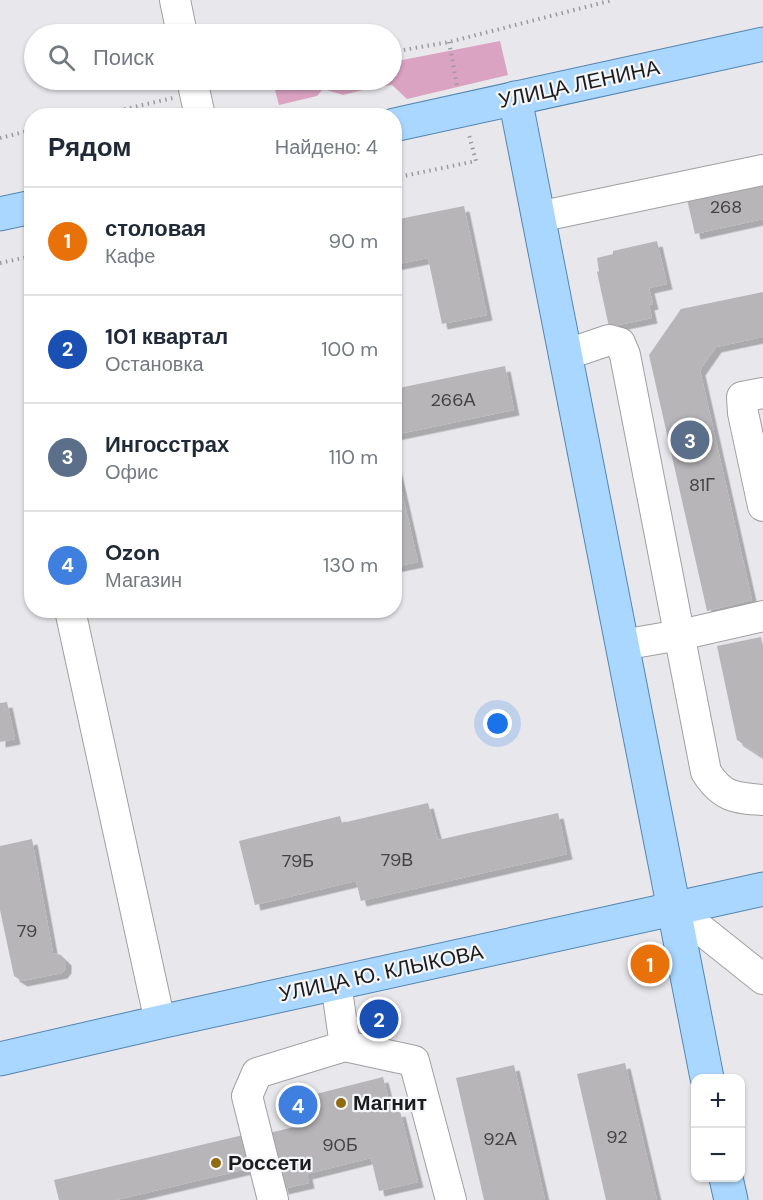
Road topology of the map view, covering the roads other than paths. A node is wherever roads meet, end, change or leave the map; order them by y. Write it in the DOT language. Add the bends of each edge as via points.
graph roads {
  1 [pos="175,0"];
  2 [pos="180,24"];
  3 [pos="763,44"];
  4 [pos="194,90"];
  5 [pos="515,98"];
  6 [pos="198,108"];
  7 [pos="402,123"];
  8 [pos="763,170"];
  9 [pos="24,209"];
  10 [pos="0,214"];
  11 [pos="538,217"];
  12 [pos="565,355"];
  13 [pos="763,393"];
  14 [pos="763,506"];
  15 [pos="763,616"];
  16 [pos="72,618"];
  17 [pos="680,635"];
  18 [pos="622,645"];
  19 [pos="763,800"];
  20 [pos="763,889"];
  21 [pos="674,908"];
  22 [pos="763,979"];
  23 [pos="336,983"];
  24 [pos="160,1022"];
  25 [pos="345,1046"];
  26 [pos="0,1059"];
  27 [pos="706,1074"];
  28 [pos="727,1182"];
  29 [pos="273,1200"];
  30 [pos="450,1200"];
  31 [pos="731,1200"];
  1 -- 2 [label="street"];
  3 -- 5 [label="main road, УЛИЦА ЛЕНИНА"];
  4 -- 6 [label="street"];
  5 -- 7 [label="main road, УЛИЦА ЛЕНИНА"];
  5 -- 11 [label="main road"];
  8 -- 11 [label="street"];
  9 -- 10 [label="main road"];
  11 -- 12 [label="main road"];
  12 -- 17 [label="street" via="609,340 620,343 625,355"];
  12 -- 18 [label="main road"];
  13 -- 14 [label="street" via="742,397"];
  15 -- 17 [label="street"];
  16 -- 24 [label="street"];
  17 -- 18 [label="street"];
  17 -- 19 [label="street" via="706,772 723,792 736,798"];
  18 -- 21 [label="main road"];
  20 -- 21 [label="main road, УЛИЦА Ю. КЛЫКОВА"];
  21 -- 22 [label="street"];
  21 -- 23 [label="main road, УЛИЦА Ю. КЛЫКОВА"];
  21 -- 27 [label="main road"];
  23 -- 24 [label="main road, УЛИЦА Ю. КЛЫКОВА"];
  23 -- 25 [label="street"];
  24 -- 26 [label="main road, УЛИЦА Ю. КЛЫКОВА"];
  25 -- 29 [label="street" via="257,1073 247,1096"];
  25 -- 30 [label="street" via="414,1061"];
  28 -- 31 [label="main road"];
}
